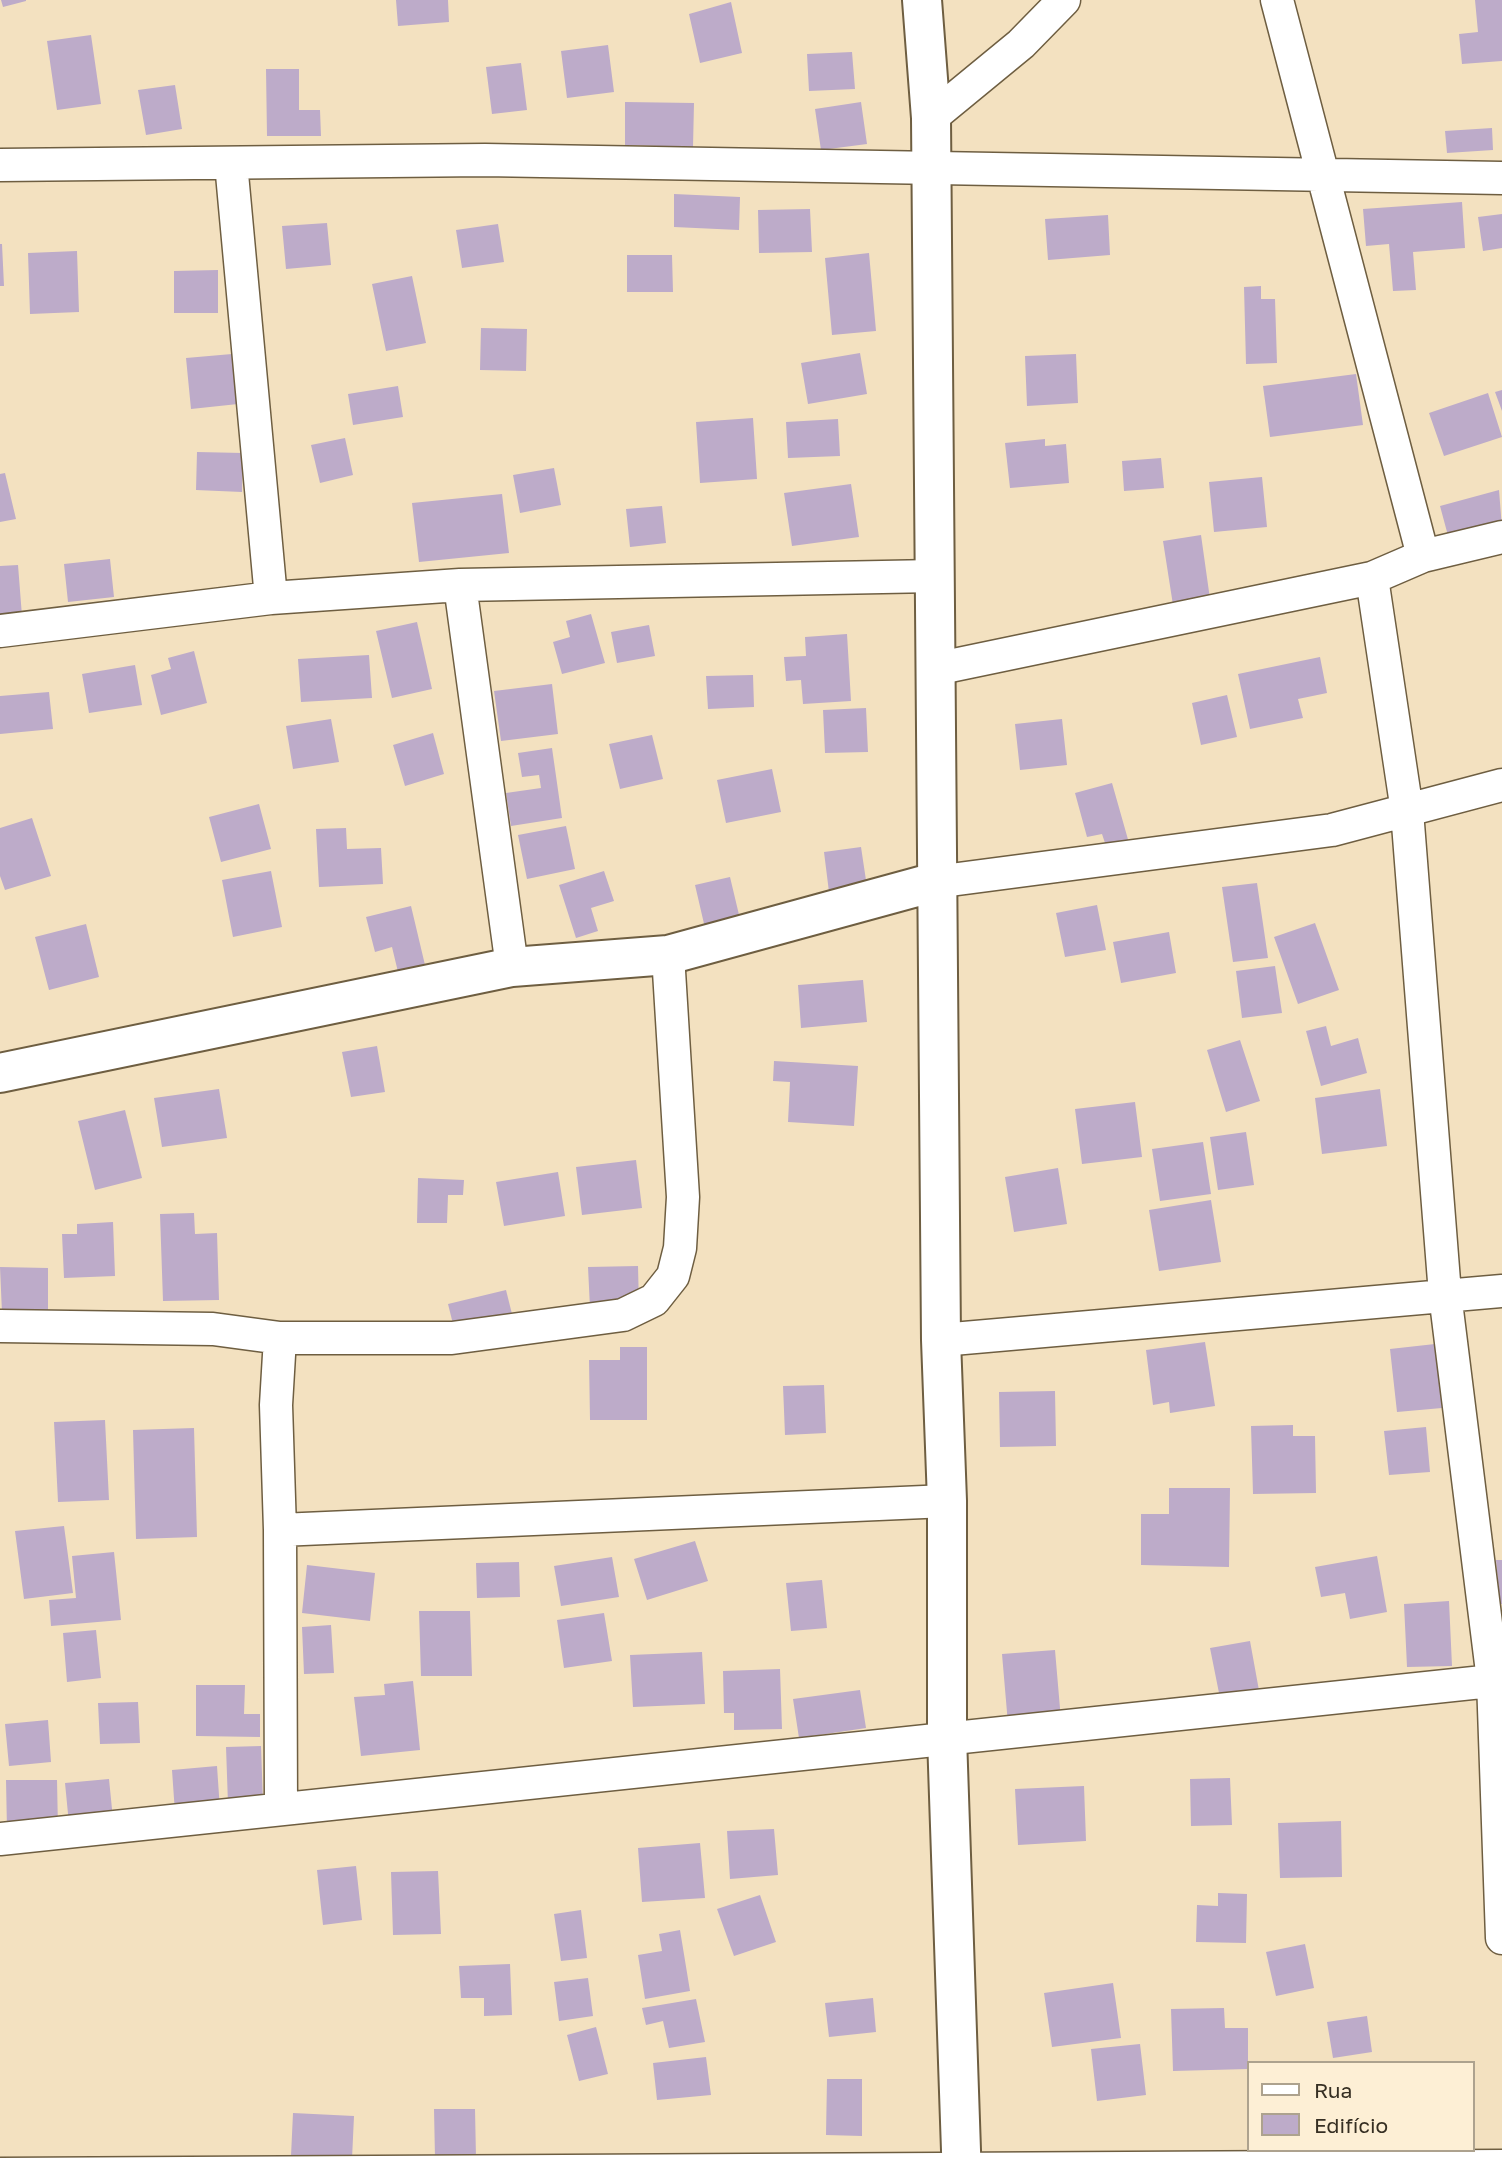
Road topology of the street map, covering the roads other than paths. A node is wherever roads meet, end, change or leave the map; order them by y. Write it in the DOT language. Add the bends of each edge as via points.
graph roads {
  1 [pos="922,0"];
  2 [pos="1064,0"];
  3 [pos="1277,0"];
  4 [pos="931,118"];
  5 [pos="231,163"];
  6 [pos="0,165"];
  7 [pos="932,170"];
  8 [pos="1325,176"];
  9 [pos="1502,178"];
  10 [pos="1502,537"];
  11 [pos="1423,556"];
  12 [pos="935,576"];
  13 [pos="1372,578"];
  14 [pos="460,585"];
  15 [pos="271,598"];
  16 [pos="0,631"];
  17 [pos="935,669"];
  18 [pos="1502,785"];
  19 [pos="1407,811"];
  20 [pos="935,882"];
  21 [pos="668,955"];
  22 [pos="512,967"];
  23 [pos="0,1073"];
  24 [pos="1502,1292"];
  25 [pos="1445,1294"];
  26 [pos="0,1326"];
  27 [pos="280,1338"];
  28 [pos="941,1340"];
  29 [pos="947,1501"];
  30 [pos="280,1530"];
  31 [pos="1497,1680"];
  32 [pos="947,1738"];
  33 [pos="281,1808"];
  34 [pos="0,1839"];
  35 [pos="1502,1938"];
  36 [pos="1502,2166"];
  37 [pos="0,2174"];
  38 [pos="962,2175"];
  39 [pos="215,2177"];
  1 -- 4 [label="street"];
  2 -- 4 [label="street" via="1021,44"];
  3 -- 8 [label="street"];
  4 -- 7 [label="street"];
  5 -- 6 [label="street"];
  5 -- 7 [label="street" via="485,160"];
  5 -- 15 [label="street"];
  7 -- 8 [label="street"];
  7 -- 12 [label="street"];
  8 -- 9 [label="street"];
  8 -- 11 [label="street"];
  10 -- 11 [label="street"];
  11 -- 13 [label="street"];
  12 -- 14 [label="street"];
  12 -- 17 [label="street"];
  13 -- 17 [label="street"];
  13 -- 19 [label="street"];
  14 -- 15 [label="street"];
  14 -- 22 [label="street"];
  15 -- 16 [label="street"];
  17 -- 20 [label="street"];
  18 -- 19 [label="street"];
  19 -- 20 [label="street" via="1332,830"];
  19 -- 25 [label="street"];
  20 -- 21 [label="street"];
  20 -- 28 [label="street"];
  21 -- 22 [label="street"];
  21 -- 27 [label="street" via="683,1198 673,1276 654,1300 623,1315 452,1338"];
  22 -- 23 [label="street"];
  24 -- 25 [label="street"];
  25 -- 28 [label="street"];
  25 -- 31 [label="street"];
  26 -- 27 [label="street" via="213,1329"];
  27 -- 30 [label="street" via="276,1405"];
  28 -- 29 [label="street"];
  29 -- 30 [label="street"];
  29 -- 32 [label="street"];
  30 -- 33 [label="street"];
  31 -- 32 [label="street"];
  31 -- 35 [label="street"];
  32 -- 33 [label="street"];
  32 -- 38 [label="street"];
  33 -- 34 [label="street"];
  36 -- 38 [label="street"];
  37 -- 39 [label="street"];
  38 -- 39 [label="street"];
}
